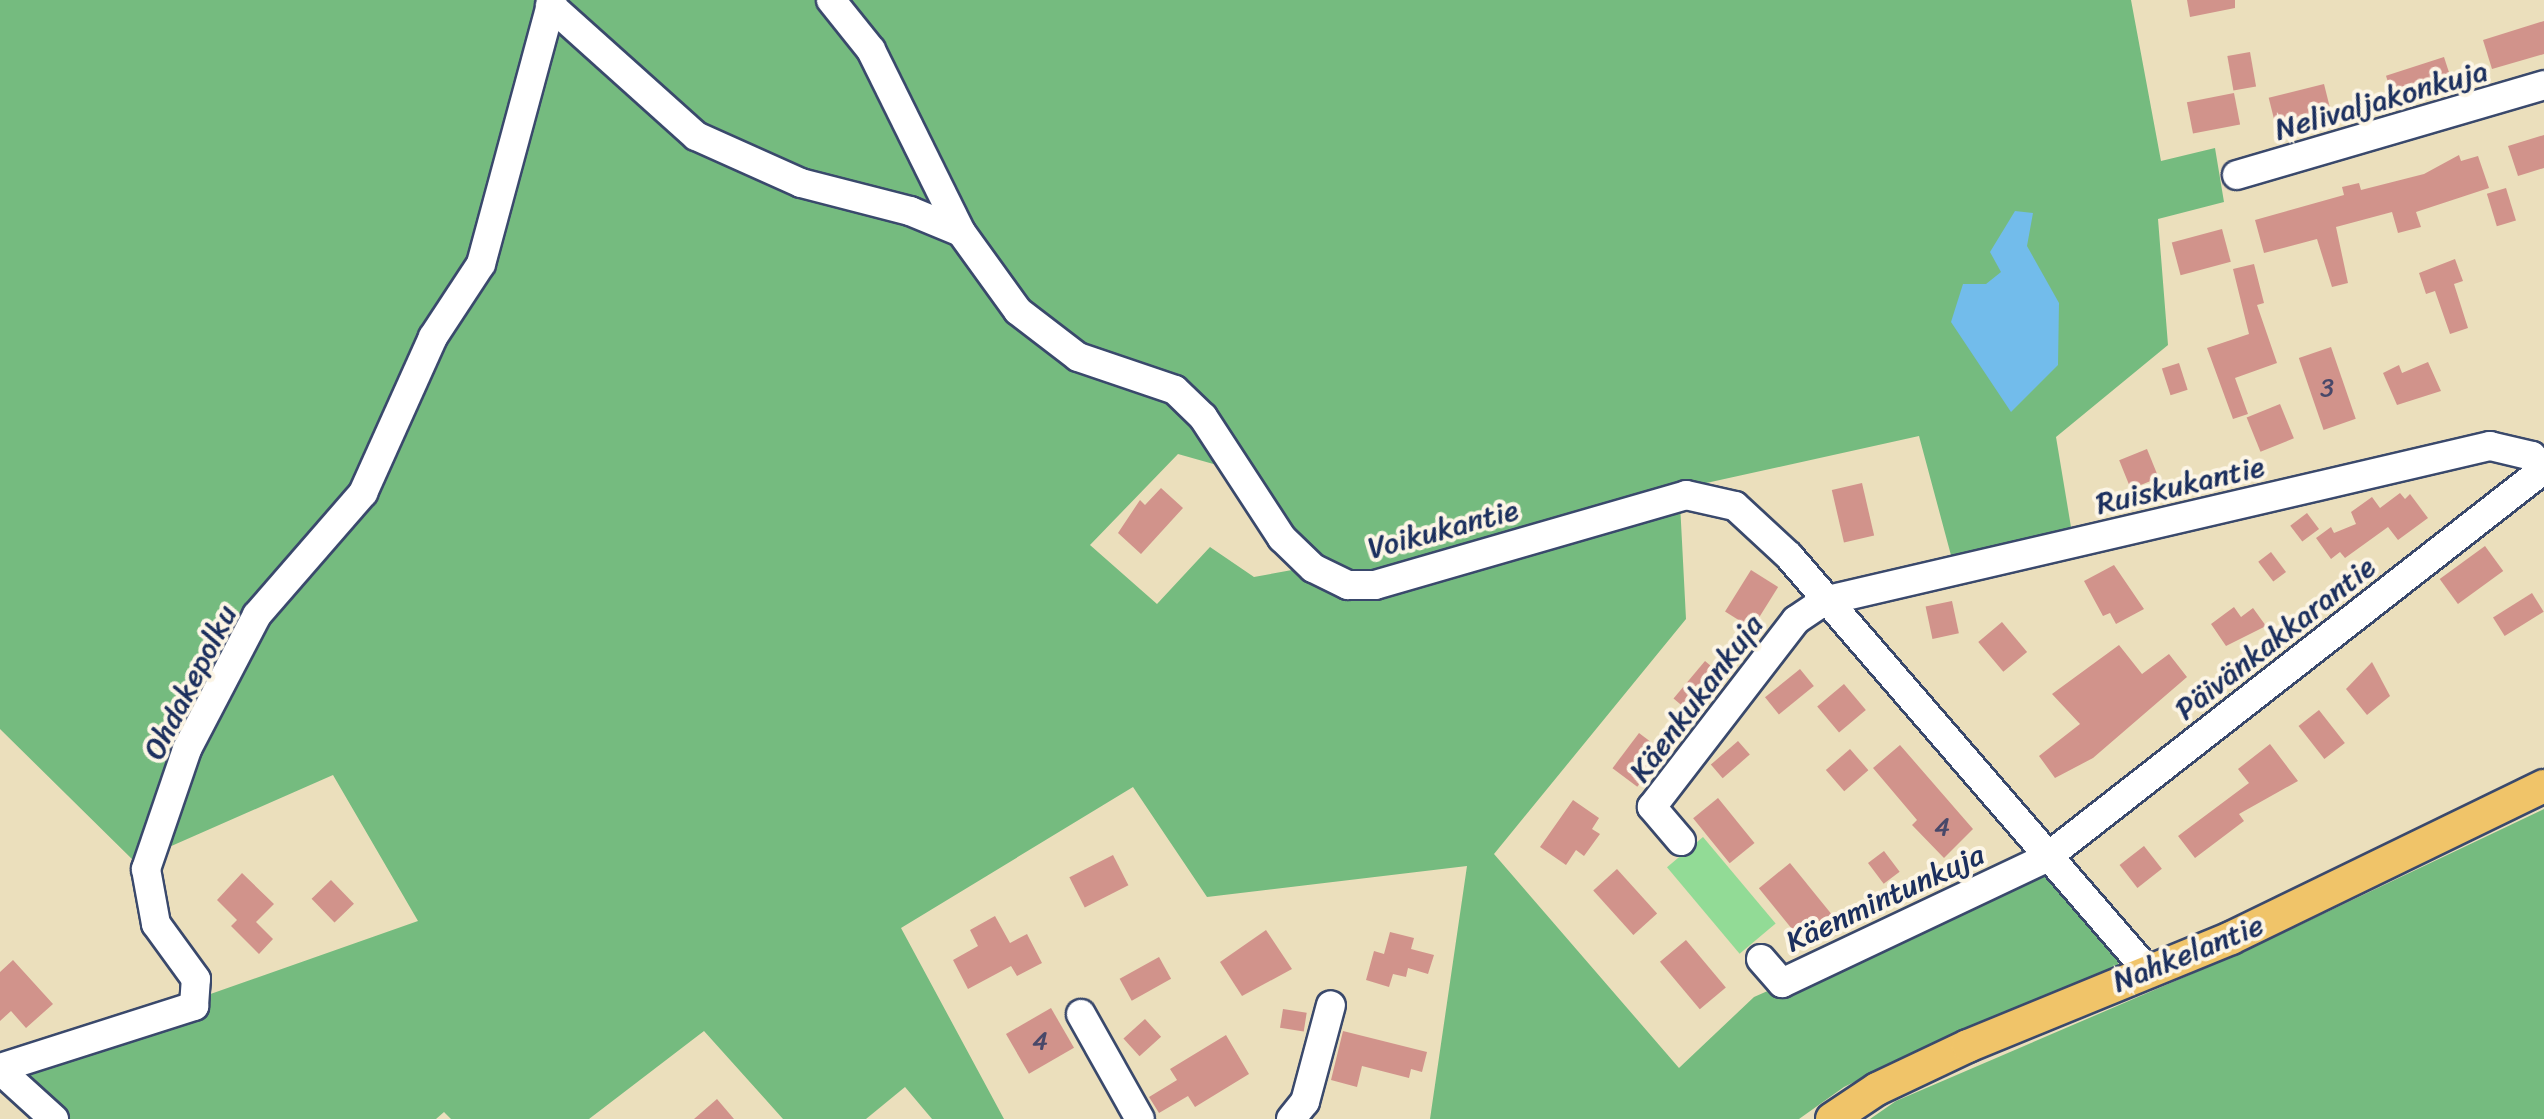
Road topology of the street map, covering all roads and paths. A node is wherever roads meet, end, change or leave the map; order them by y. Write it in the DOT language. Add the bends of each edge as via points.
graph roads {
  1 [pos="831,0"];
  2 [pos="551,2"];
  3 [pos="2544,86"];
  4 [pos="2237,175"];
  5 [pos="961,232"];
  6 [pos="2544,469"];
  7 [pos="1824,601"];
  8 [pos="2544,786"];
  9 [pos="1682,841"];
  10 [pos="2046,858"];
  11 [pos="1762,958"];
  12 [pos="2147,970"];
  13 [pos="1331,1005"];
  14 [pos="1081,1014"];
  15 [pos="0,1069"];
  16 [pos="54,1119"];
  17 [pos="1140,1119"];
  18 [pos="1292,1119"];
  19 [pos="1832,1119"];
  1 -- 5 [label="street, Voikukantie" via="871,50"];
  2 -- 5 [label="street" via="696,136 802,183 910,210"];
  2 -- 15 [label="street, Ohdakepolku" via="481,264 434,337 363,492 258,615 188,749 146,869 156,924 196,979 194,1006"];
  3 -- 4 [label="street, Nelivaljakonkuja"];
  5 -- 7 [label="street, Voikukantie" via="1018,311 1050,340 1175,390 1204,417 1282,538 1314,568 1348,585 1375,584 1686,495 1735,506"];
  6 -- 7 [label="street, Ruiskukantie" via="2532,456 2490,446"];
  6 -- 10 [label="street, Päivänkakkarantie"];
  7 -- 9 [label="street, Käenkukankuja" via="1796,620 1652,807"];
  7 -- 10 [label="street, Voikukantie"];
  8 -- 12 [label="main road, Nahkelantie" via="2343,887"];
  10 -- 11 [label="street, Käenmintunkuja" via="1782,983"];
  10 -- 12 [label="street, Voikukantie"];
  12 -- 19 [label="main road, Nahkelantie" via="1877,1089"];
  13 -- 18 [label="street" via="1305,1102"];
  14 -- 17 [label="street"];
  15 -- 16 [label="street"];
}
